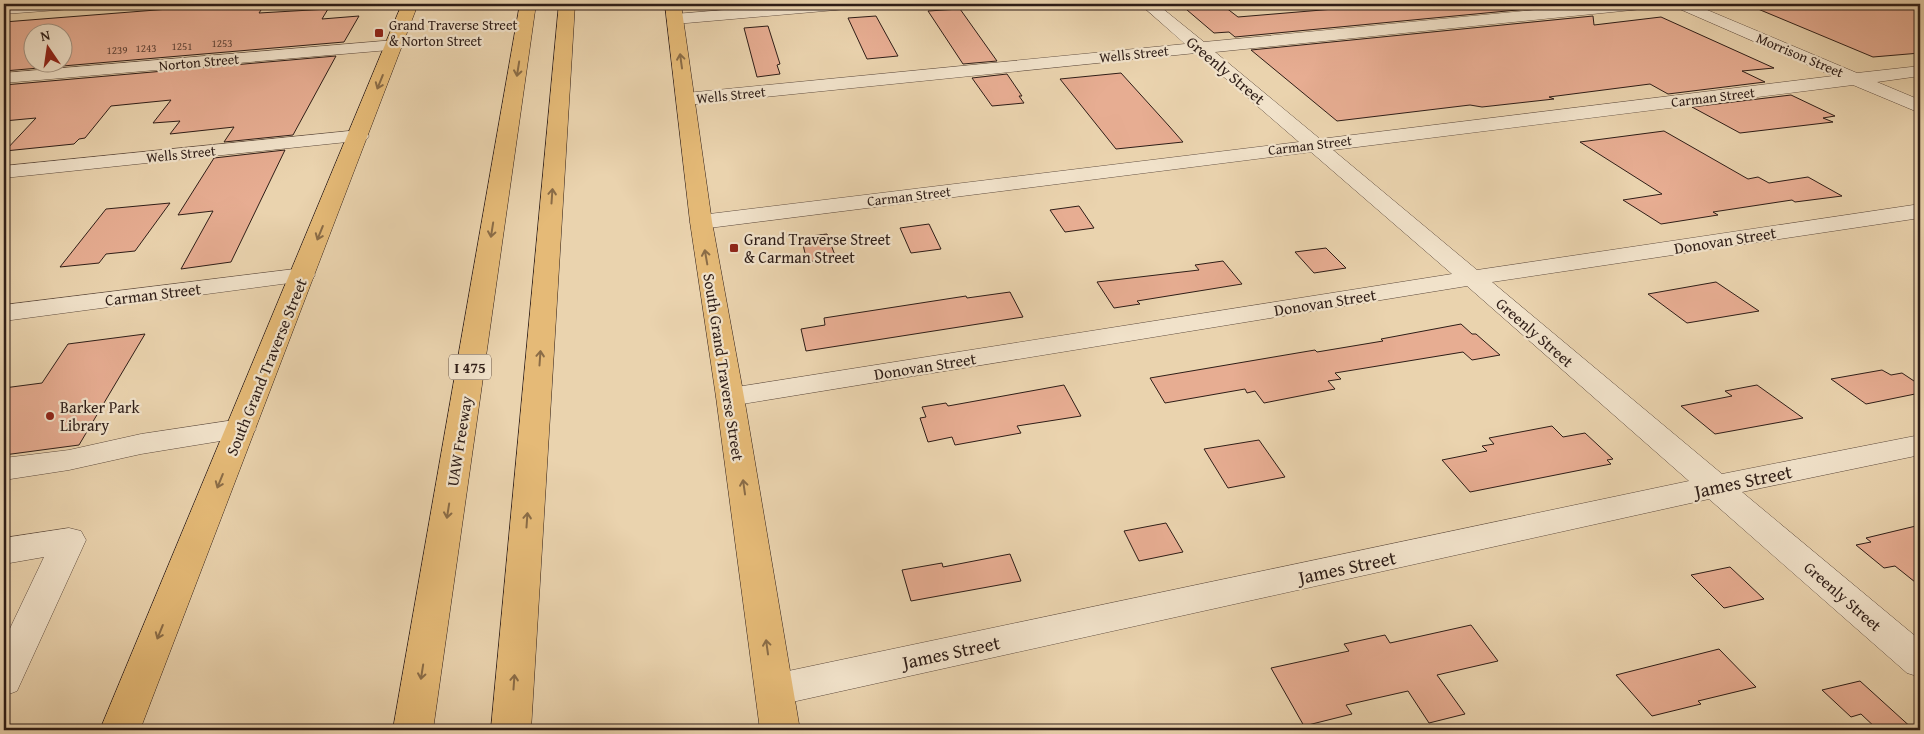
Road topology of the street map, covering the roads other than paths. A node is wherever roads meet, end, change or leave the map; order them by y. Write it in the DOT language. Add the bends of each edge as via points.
graph roads {
  1 [pos="71,4"];
  2 [pos="410,4"];
  3 [pos="528,4"];
  4 [pos="567,4"];
  5 [pos="847,4"];
  6 [pos="1148,4"];
  7 [pos="1642,4"];
  8 [pos="1680,4"];
  9 [pos="4,9"];
  10 [pos="674,11"];
  11 [pos="395,45"];
  12 [pos="1200,47"];
  13 [pos="1920,71"];
  14 [pos="4,78"];
  15 [pos="1857,79"];
  16 [pos="686,99"];
  17 [pos="1920,107"];
  18 [pos="359,136"];
  19 [pos="1314,145"];
  20 [pos="4,172"];
  21 [pos="1920,211"];
  22 [pos="701,222"];
  23 [pos="303,275"];
  24 [pos="1470,278"];
  25 [pos="4,313"];
  26 [pos="730,397"];
  27 [pos="241,429"];
  28 [pos="1920,445"];
  29 [pos="4,469"];
  30 [pos="1716,486"];
  31 [pos="4,551"];
  32 [pos="1920,662"];
  33 [pos="4,680"];
  34 [pos="774,690"];
  35 [pos="120,730"];
  36 [pos="413,730"];
  37 [pos="510,730"];
  38 [pos="780,730"];
  1 -- 9 [label="street"];
  2 -- 11 [label="main road, South Grand Traverse Street"];
  3 -- 36 [label="main road, UAW Freeway / I 475, one-way"];
  37 -- 4 [label="main road, one-way"];
  5 -- 10 [label="street"];
  6 -- 12 [label="street, Greenly Street"];
  7 -- 12 [label="street, Wells Street"];
  8 -- 15 [label="street, Morrison Street"];
  16 -- 10 [label="main road, South Grand Traverse Street, one-way"];
  11 -- 14 [label="street, Norton Street"];
  11 -- 18 [label="main road, South Grand Traverse Street, one-way"];
  12 -- 16 [label="street, Wells Street"];
  12 -- 19 [label="street, Greenly Street"];
  13 -- 15 [label="street, Carman Street"];
  15 -- 17 [label="street, Morrison Street"];
  15 -- 19 [label="street, Carman Street"];
  16 -- 22 [label="main road, South Grand Traverse Street"];
  18 -- 20 [label="street, Wells Street"];
  18 -- 23 [label="main road, South Grand Traverse Street, one-way"];
  19 -- 22 [label="street, Carman Street"];
  19 -- 24 [label="street, Greenly Street"];
  21 -- 24 [label="street, Donovan Street"];
  26 -- 22 [label="main road, South Grand Traverse Street, one-way"];
  23 -- 25 [label="street, Carman Street"];
  23 -- 27 [label="main road, South Grand Traverse Street"];
  24 -- 26 [label="street, Donovan Street"];
  24 -- 30 [label="street, Greenly Street"];
  34 -- 26 [label="main road, South Grand Traverse Street, one-way"];
  27 -- 29 [label="street"];
  27 -- 35 [label="main road, South Grand Traverse Street, one-way"];
  28 -- 30 [label="street, James Street"];
  30 -- 32 [label="street, Greenly Street"];
  30 -- 34 [label="street, James Street"];
  31 -- 33 [label="street" via="69,540"];
  34 -- 38 [label="main road, South Grand Traverse Street"];
}
